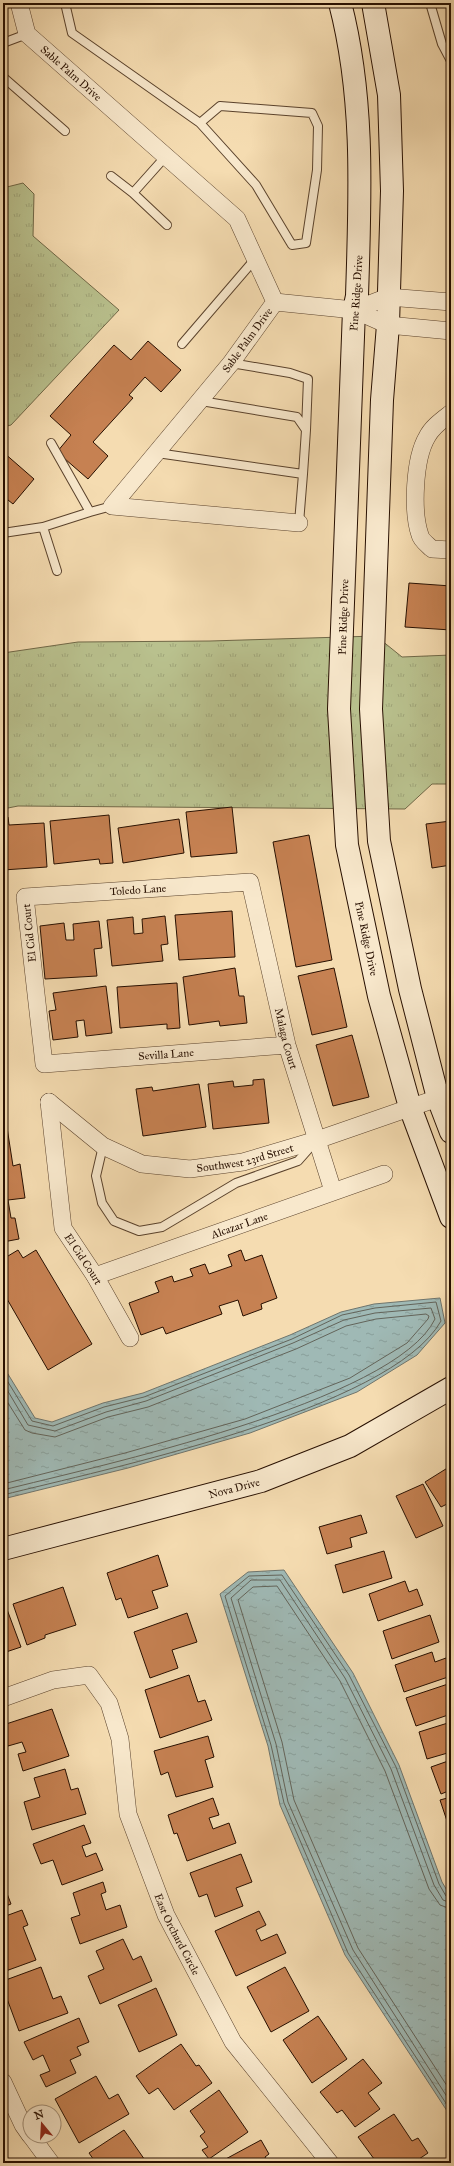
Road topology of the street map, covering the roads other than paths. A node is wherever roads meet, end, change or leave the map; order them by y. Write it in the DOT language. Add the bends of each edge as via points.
graph roads {
  1 [pos="19,3"];
  2 [pos="65,3"];
  3 [pos="340,3"];
  4 [pos="373,3"];
  5 [pos="430,3"];
  6 [pos="27,34"];
  7 [pos="3,43"];
  8 [pos="451,61"];
  9 [pos="3,77"];
  10 [pos="200,123"];
  11 [pos="65,131"];
  12 [pos="166,156"];
  13 [pos="111,176"];
  14 [pos="133,193"];
  15 [pos="167,225"];
  16 [pos="255,259"];
  17 [pos="388,297"];
  18 [pos="275,302"];
  19 [pos="451,302"];
  20 [pos="354,310"];
  21 [pos="388,325"];
  22 [pos="451,331"];
  23 [pos="182,344"];
  24 [pos="231,363"];
  25 [pos="201,401"];
  26 [pos="451,413"];
  27 [pos="306,430"];
  28 [pos="51,443"];
  29 [pos="156,453"];
  30 [pos="303,474"];
  31 [pos="112,506"];
  32 [pos="90,512"];
  33 [pos="299,523"];
  34 [pos="43,527"];
  35 [pos="3,533"];
  36 [pos="451,550"];
  37 [pos="57,571"];
  38 [pos="250,882"];
  39 [pos="25,897"];
  40 [pos="287,1045"];
  41 [pos="44,1064"];
  42 [pos="444,1094"];
  43 [pos="49,1102"];
  44 [pos="410,1107"];
  45 [pos="451,1132"];
  46 [pos="316,1140"];
  47 [pos="103,1146"];
  48 [pos="384,1174"];
  49 [pos="333,1191"];
  50 [pos="451,1217"];
  51 [pos="95,1276"];
  52 [pos="130,1338"];
  53 [pos="451,1388"];
  54 [pos="3,1549"];
  55 [pos="3,1698"];
  56 [pos="3,2082"];
  57 [pos="22,2123"];
  58 [pos="37,2144"];
  59 [pos="51,2163"];
  60 [pos="330,2163"];
  1 -- 6 [label="street"];
  2 -- 10 [label="lane" via="72,33"];
  3 -- 20 [label="street, Pine Ridge Drive" via="358,98 360,191"];
  4 -- 17 [label="street" via="389,95 392,190"];
  5 -- 8 [label="lane" via="442,44"];
  6 -- 7 [label="lane"];
  6 -- 12 [label="street, Sable Palm Drive"];
  9 -- 11 [label="lane"];
  10 -- 10 [label="lane" via="220,106 312,113 318,126 317,170 306,243 292,245 256,185"];
  12 -- 14 [label="lane"];
  12 -- 16 [label="street, Sable Palm Drive" via="237,219"];
  13 -- 14 [label="lane"];
  14 -- 15 [label="lane"];
  16 -- 18 [label="street, Sable Palm Drive"];
  16 -- 23 [label="lane"];
  17 -- 19 [label="street"];
  17 -- 20 [label="street"];
  17 -- 21 [label="street"];
  18 -- 20 [label="street"];
  18 -- 24 [label="street, Sable Palm Drive"];
  20 -- 21 [label="street"];
  20 -- 44 [label="street, Pine Ridge Drive" via="339,709 347,845 379,996"];
  21 -- 22 [label="street"];
  21 -- 42 [label="street" via="382,400 371,709 378,833 410,989"];
  24 -- 25 [label="street, Sable Palm Drive"];
  24 -- 27 [label="lane" via="290,373 308,379"];
  25 -- 27 [label="lane" via="297,417"];
  25 -- 29 [label="street, Sable Palm Drive"];
  26 -- 36 [label="street" via="427,436 422,449 418,465 416,514 420,537 432,549"];
  27 -- 30 [label="lane"];
  28 -- 32 [label="lane"];
  29 -- 30 [label="lane"];
  29 -- 31 [label="street, Sable Palm Drive"];
  30 -- 33 [label="lane"];
  31 -- 32 [label="lane"];
  31 -- 33 [label="street"];
  32 -- 34 [label="lane"];
  34 -- 35 [label="lane"];
  34 -- 37 [label="lane"];
  38 -- 39 [label="street, Toledo Lane"];
  38 -- 40 [label="street, Malaga Court"];
  39 -- 41 [label="street, El Cid Court"];
  40 -- 41 [label="street, Sevilla Lane"];
  40 -- 46 [label="street, Malaga Court"];
  42 -- 44 [label="street, Southwest 23rd Street"];
  42 -- 45 [label="street"];
  43 -- 47 [label="street, Southwest 23rd Street"];
  43 -- 51 [label="street, El Cid Court" via="63,1228"];
  44 -- 46 [label="street, Southwest 23rd Street"];
  44 -- 50 [label="street, Pine Ridge Drive"];
  46 -- 47 [label="street, Southwest 23rd Street" via="243,1162 190,1169 142,1164"];
  46 -- 47 [label="lane" via="298,1161 236,1184 162,1227 138,1231 114,1220 102,1203 96,1176"];
  46 -- 49 [label="street, Malaga Court"];
  48 -- 49 [label="street, Alcazar Lane"];
  49 -- 51 [label="street, Alcazar Lane"];
  51 -- 52 [label="street, El Cid Court"];
  53 -- 54 [label="street, Nova Drive" via="350,1446 261,1481"];
  55 -- 60 [label="street, East Orchard Circle" via="52,1680 89,1675 108,1703 120,1739 128,1814 166,1915 234,2042"];
  56 -- 57 [label="street"];
  58 -- 59 [label="street"];
}
